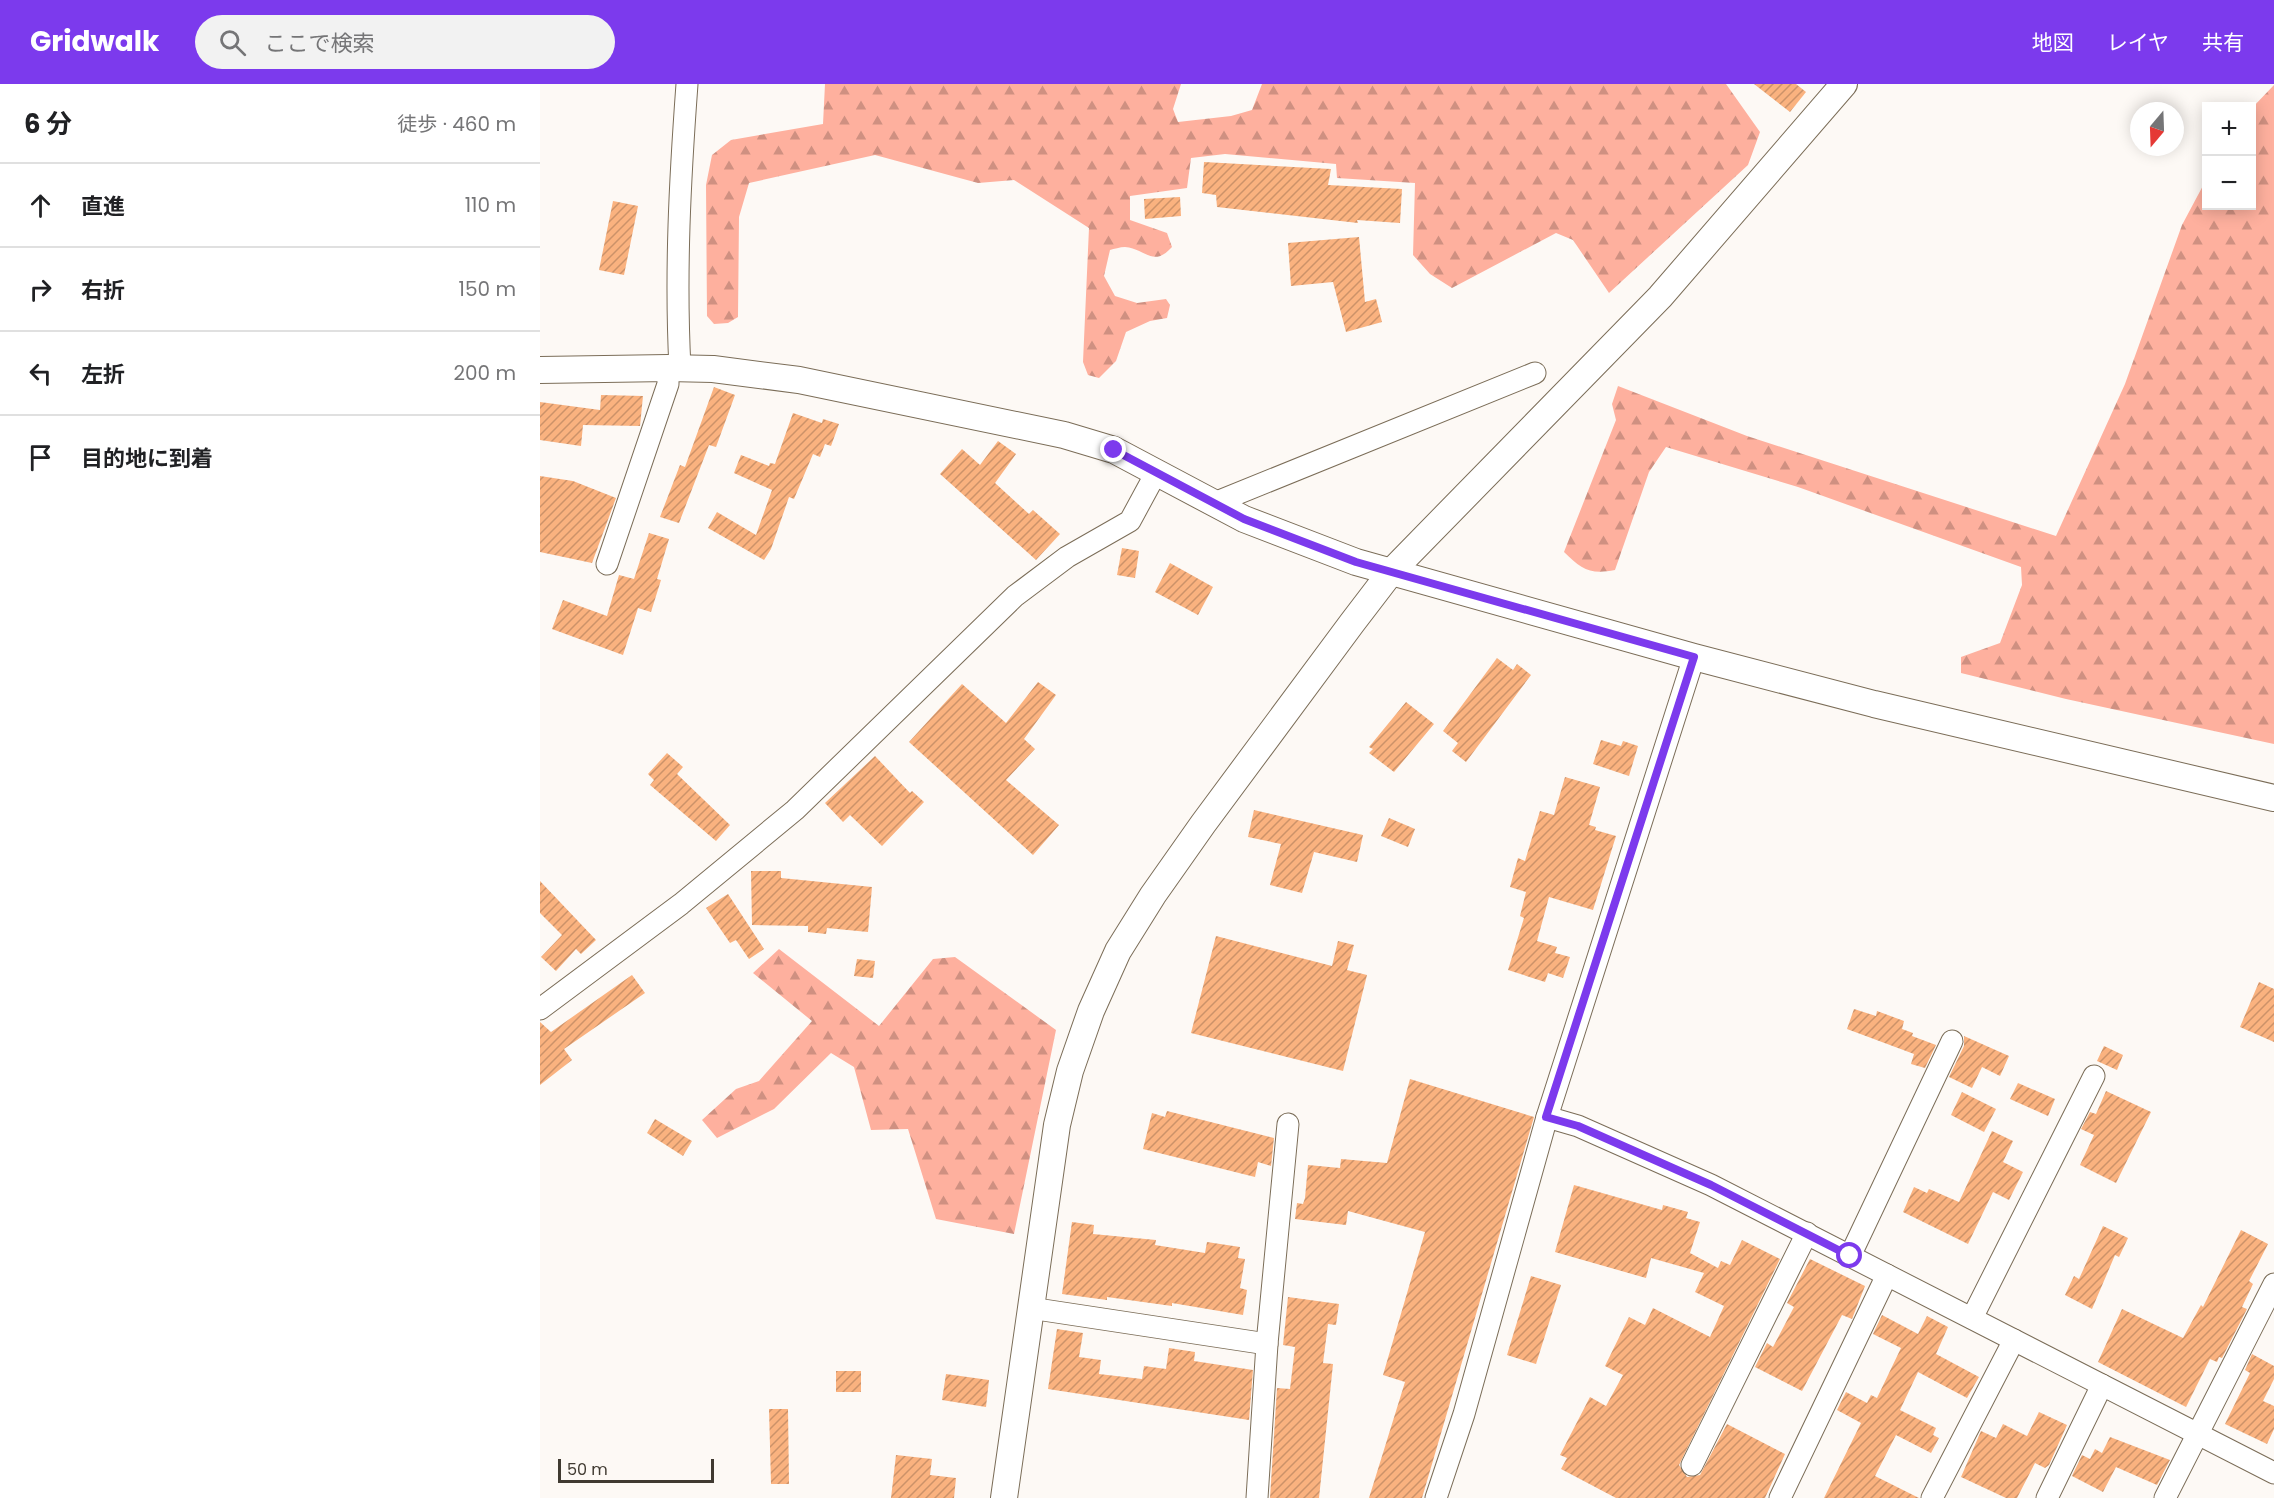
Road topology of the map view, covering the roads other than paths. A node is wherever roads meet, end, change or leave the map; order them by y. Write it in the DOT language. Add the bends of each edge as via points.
graph roads {
  1 [pos="687,84"];
  2 [pos="1844,84"];
  3 [pos="674,368"];
  4 [pos="540,370"];
  5 [pos="1535,373"];
  6 [pos="1156,473"];
  7 [pos="1212,504"];
  8 [pos="607,564"];
  9 [pos="1391,572"];
  10 [pos="1694,657"];
  11 [pos="2274,798"];
  12 [pos="540,1009"];
  13 [pos="1952,1041"];
  14 [pos="2094,1076"];
  15 [pos="1546,1117"];
  16 [pos="1288,1124"];
  17 [pos="1807,1233"];
  18 [pos="1850,1256"];
  19 [pos="1887,1275"];
  20 [pos="2274,1284"];
  21 [pos="1030,1308"];
  22 [pos="1972,1318"];
  23 [pos="2014,1340"];
  24 [pos="1267,1344"];
  25 [pos="2102,1385"];
  26 [pos="2198,1434"];
  27 [pos="1692,1465"];
  28 [pos="2274,1473"];
  29 [pos="1004,1498"];
  30 [pos="1257,1498"];
  31 [pos="1436,1498"];
  32 [pos="1780,1498"];
  33 [pos="1932,1498"];
  34 [pos="2047,1498"];
  35 [pos="2165,1498"];
  1 -- 3 [label="street" via="679,183"];
  2 -- 9 [label="street" via="1660,297"];
  3 -- 4 [label="street"];
  3 -- 6 [label="street" via="799,380 1000,420 1114,450"];
  3 -- 8 [label="street"];
  5 -- 7 [label="street"];
  6 -- 7 [label="street"];
  6 -- 12 [label="street" via="1130,521 1067,556 1015,597 795,810 681,904"];
  7 -- 9 [label="street" via="1281,535"];
  9 -- 10 [label="street"];
  9 -- 21 [label="street" via="1203,824 1153,894 1119,951 1091,1011 1070,1071 1057,1125"];
  10 -- 11 [label="street" via="1884,707"];
  10 -- 15 [label="street"];
  13 -- 18 [label="street"];
  14 -- 22 [label="street"];
  15 -- 17 [label="street" via="1578,1126 1711,1185"];
  15 -- 31 [label="street" via="1467,1402"];
  16 -- 24 [label="street"];
  17 -- 18 [label="street"];
  17 -- 27 [label="street"];
  18 -- 19 [label="street"];
  19 -- 22 [label="street"];
  19 -- 32 [label="street"];
  20 -- 26 [label="street"];
  21 -- 24 [label="street"];
  21 -- 29 [label="street"];
  22 -- 23 [label="street"];
  23 -- 25 [label="street"];
  23 -- 33 [label="street"];
  24 -- 30 [label="street"];
  25 -- 26 [label="street"];
  25 -- 34 [label="street"];
  26 -- 28 [label="street"];
  26 -- 35 [label="street"];
}
